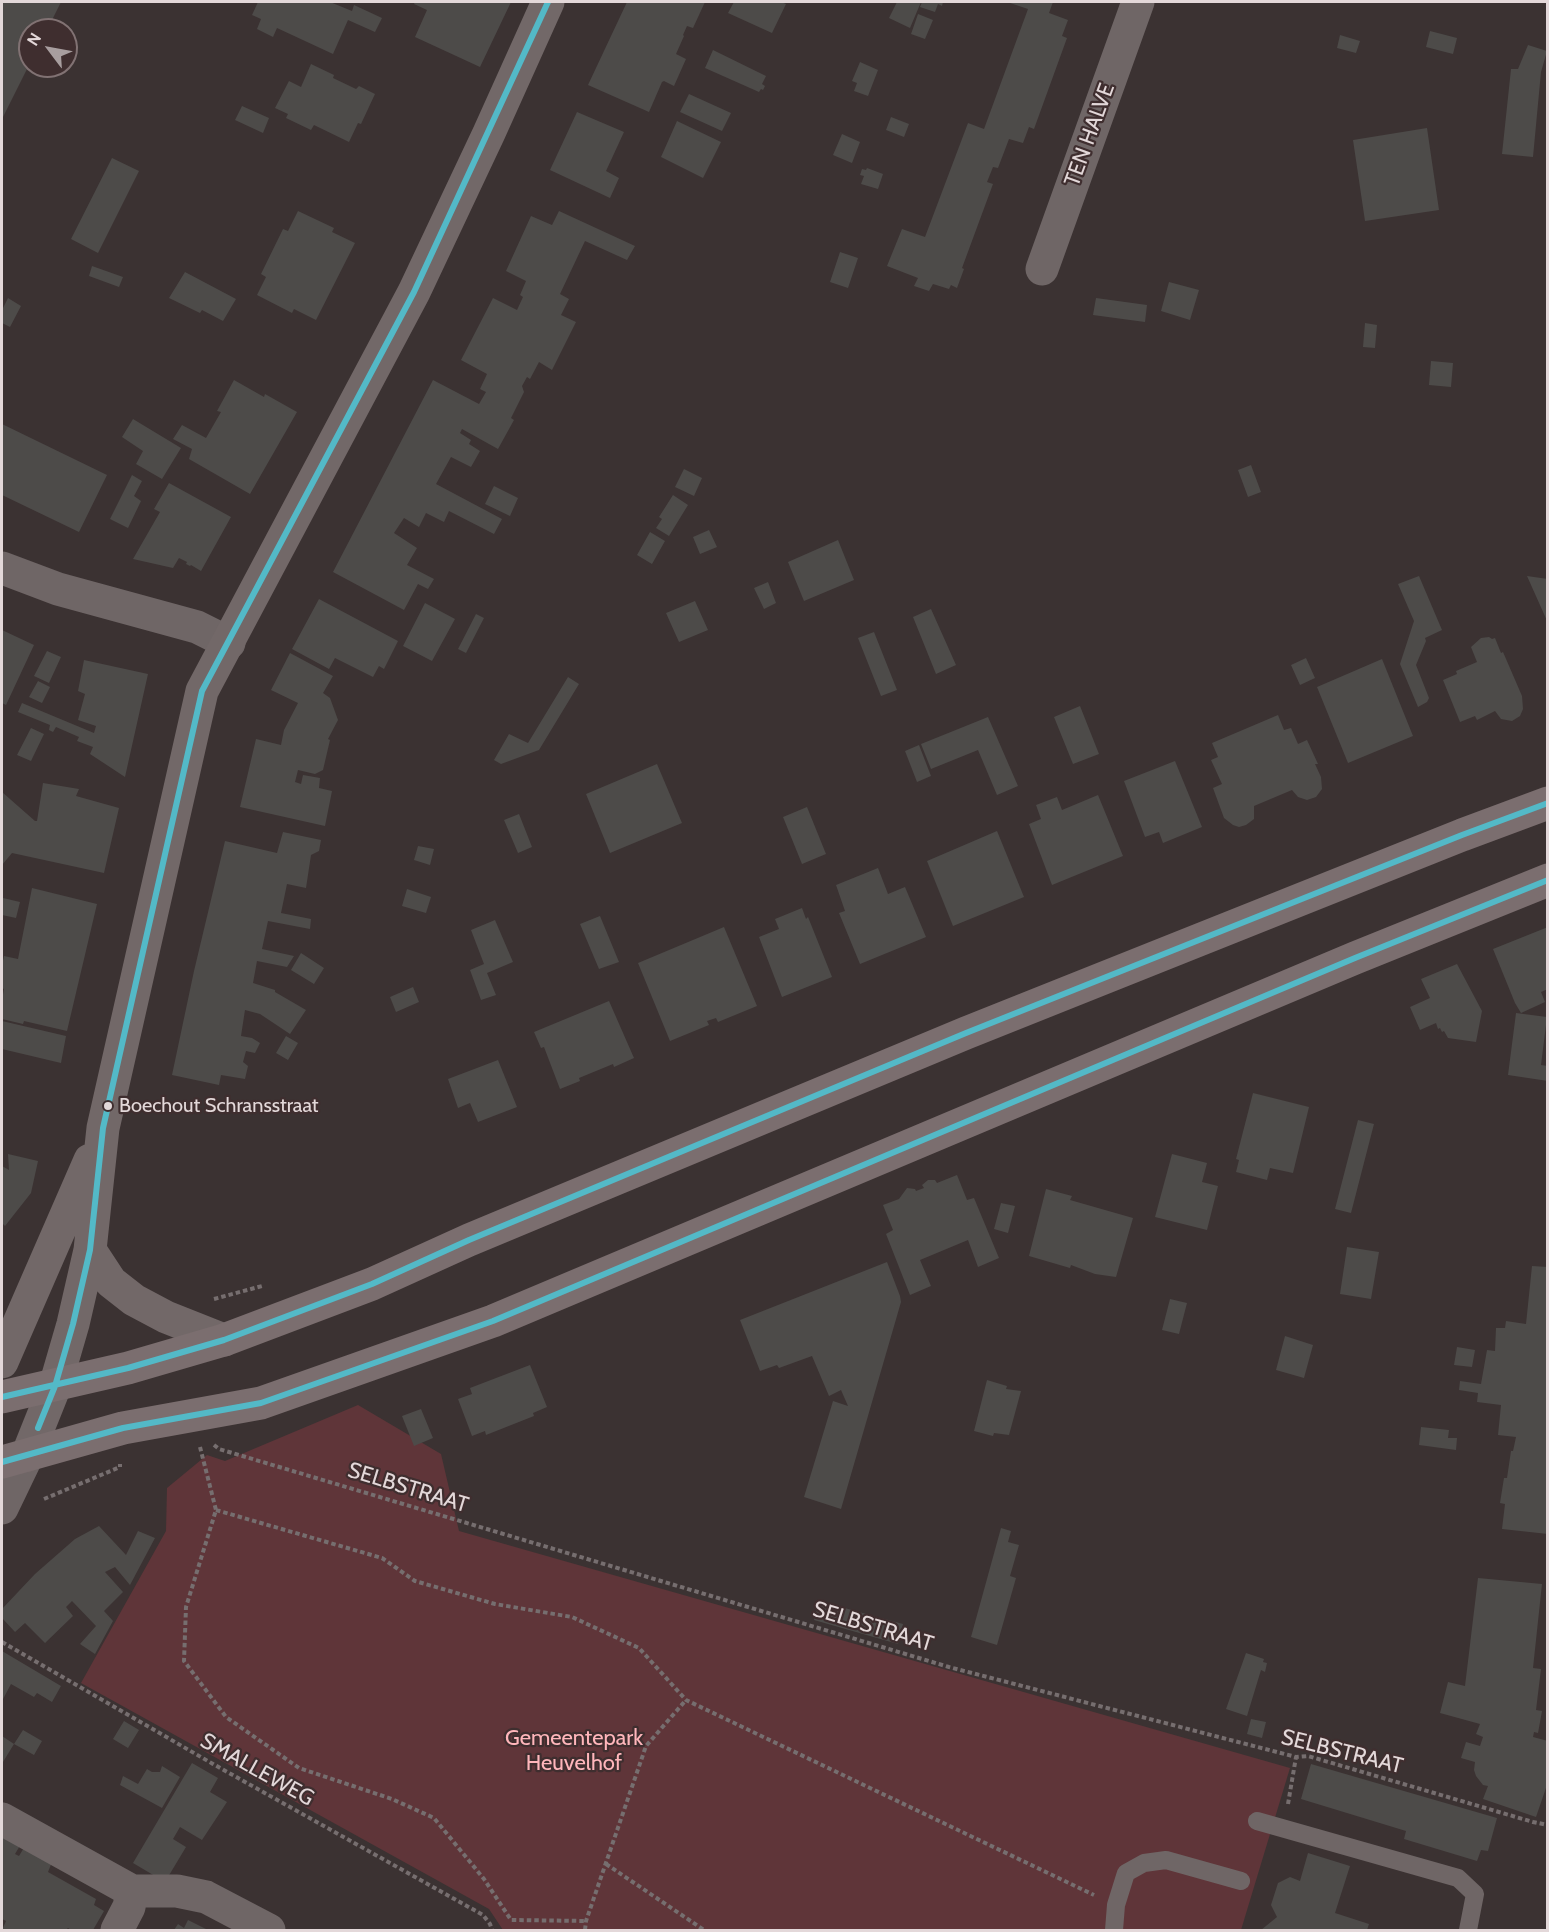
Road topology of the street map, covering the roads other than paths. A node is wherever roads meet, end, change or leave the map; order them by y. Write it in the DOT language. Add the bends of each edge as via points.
graph roads {
  1 [pos="548,2"];
  2 [pos="1138,2"];
  3 [pos="1042,269"];
  4 [pos="2,568"];
  5 [pos="229,644"];
  6 [pos="1548,803"];
  7 [pos="1548,880"];
  8 [pos="104,1128"];
  9 [pos="90,1250"];
  10 [pos="224,1340"];
  11 [pos="2,1362"];
  12 [pos="55,1386"];
  13 [pos="2,1397"];
  14 [pos="14,1459"];
  15 [pos="2,1508"];
  16 [pos="2,1819"];
  17 [pos="1257,1821"];
  18 [pos="1241,1881"];
  19 [pos="132,1891"];
  20 [pos="117,1930"];
  21 [pos="269,1930"];
  22 [pos="1114,1930"];
  23 [pos="1467,1930"];
  1 -- 5 [label="street" via="414,292"];
  2 -- 3 [label="street, TEN HALVE"];
  4 -- 5 [label="street" via="58,589 196,627"];
  5 -- 8 [label="street" via="202,691"];
  6 -- 10 [label="main road" via="977,1028 372,1284"];
  7 -- 14 [label="main road" via="493,1321 261,1403 123,1428"];
  8 -- 9 [label="street"];
  8 -- 11 [label="street"];
  9 -- 10 [label="street" via="111,1282 134,1300"];
  9 -- 12 [label="street"];
  10 -- 12 [label="main road"];
  12 -- 13 [label="main road"];
  12 -- 14 [label="street"];
  14 -- 15 [label="street"];
  16 -- 19 [label="street"];
  17 -- 23 [label="lane" via="1458,1878 1474,1894"];
  18 -- 22 [label="lane" via="1166,1860 1144,1863 1126,1873 1116,1905"];
  19 -- 20 [label="street"];
  19 -- 21 [label="street" via="177,1891 206,1897"];
}
